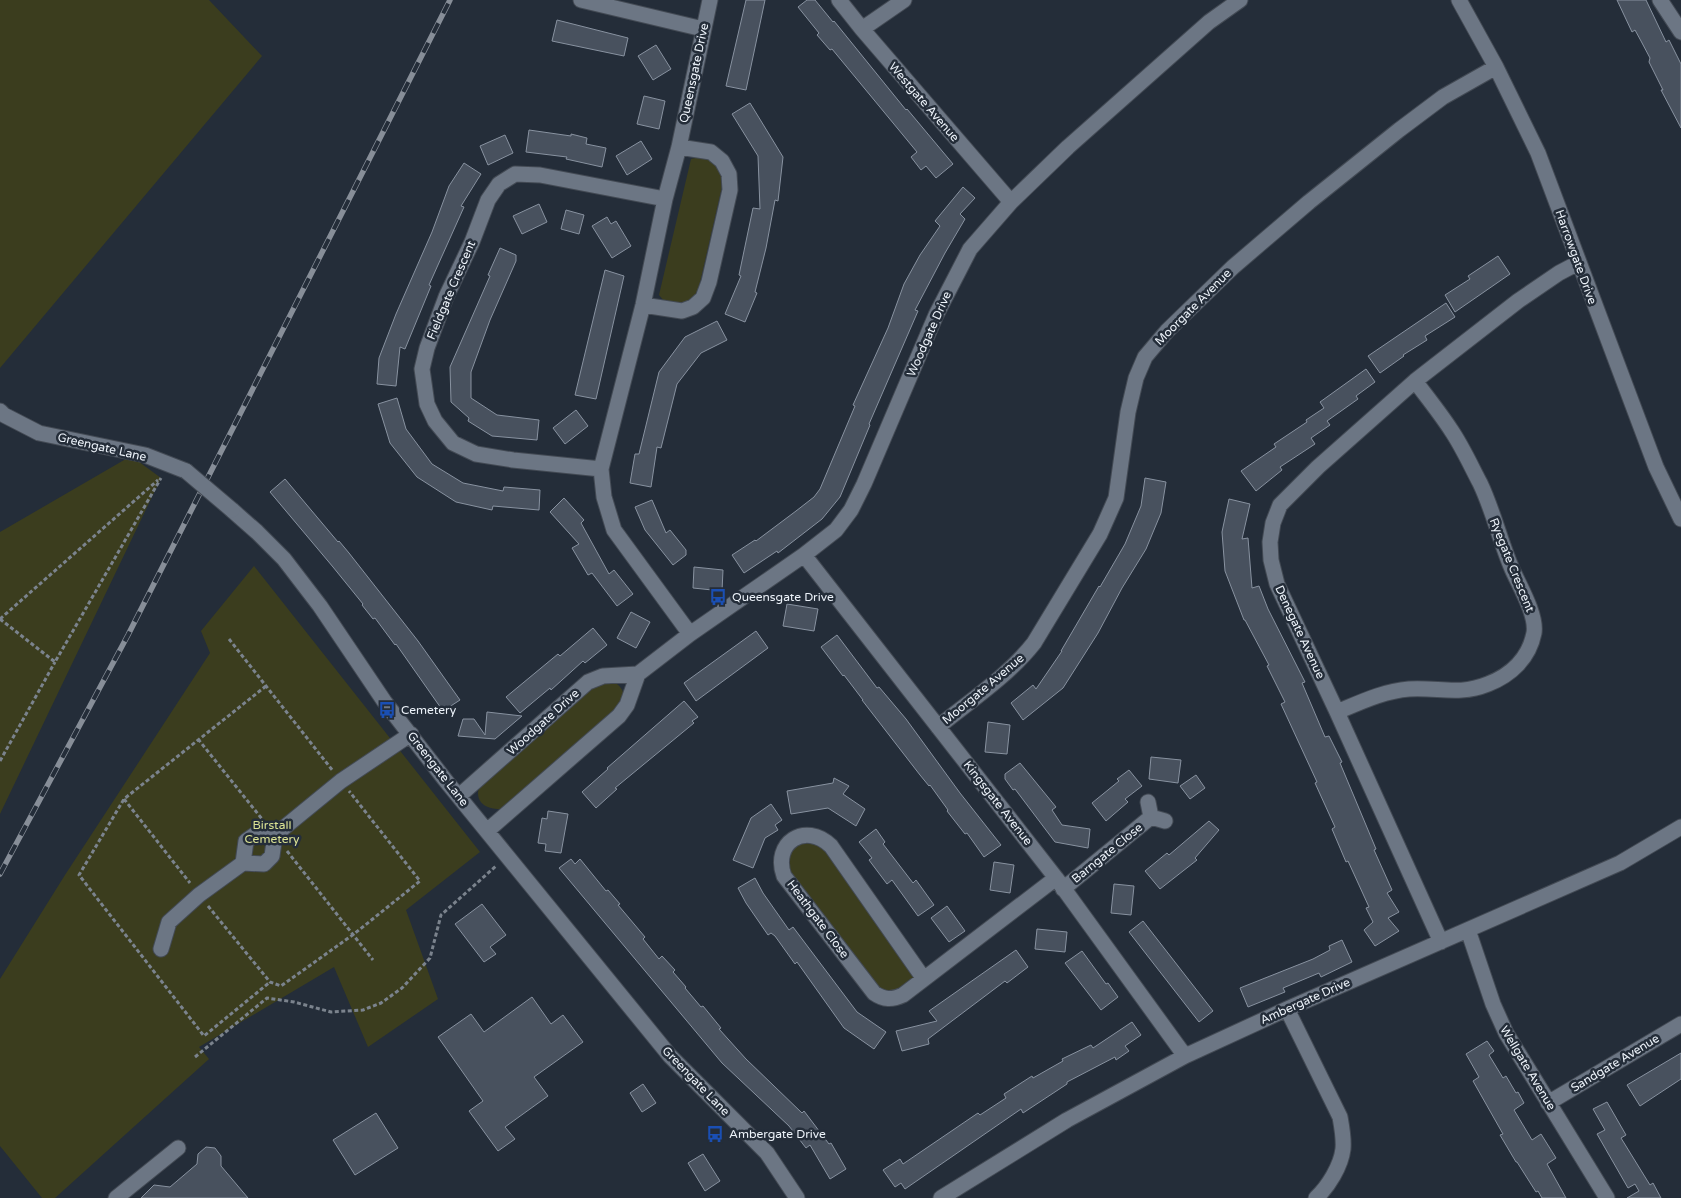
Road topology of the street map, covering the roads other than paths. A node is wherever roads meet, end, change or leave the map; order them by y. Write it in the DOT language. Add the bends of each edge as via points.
graph roads {
  1 [pos="581,0"];
  2 [pos="710,0"];
  3 [pos="839,0"];
  4 [pos="904,0"];
  5 [pos="1240,0"];
  6 [pos="1460,0"];
  7 [pos="1660,0"];
  8 [pos="599,2"];
  9 [pos="704,29"];
  10 [pos="862,29"];
  11 [pos="1681,32"];
  12 [pos="1496,67"];
  13 [pos="679,146"];
  14 [pos="665,199"];
  15 [pos="1011,202"];
  16 [pos="1578,263"];
  17 [pos="643,305"];
  18 [pos="1415,381"];
  19 [pos="0,411"];
  20 [pos="601,469"];
  21 [pos="1681,519"];
  22 [pos="804,555"];
  23 [pos="690,634"];
  24 [pos="638,674"];
  25 [pos="1337,712"];
  26 [pos="938,727"];
  27 [pos="411,734"];
  28 [pos="459,796"];
  29 [pos="1155,814"];
  30 [pos="1681,827"];
  31 [pos="487,831"];
  32 [pos="275,835"];
  33 [pos="243,863"];
  34 [pos="1060,884"];
  35 [pos="1468,930"];
  36 [pos="1441,942"];
  37 [pos="161,949"];
  38 [pos="924,979"];
  39 [pos="1287,1009"];
  40 [pos="1681,1024"];
  41 [pos="1186,1056"];
  42 [pos="1548,1103"];
  43 [pos="178,1148"];
  44 [pos="116,1198"];
  45 [pos="797,1198"];
  46 [pos="940,1198"];
  47 [pos="1316,1198"];
  48 [pos="1607,1198"];
  1 -- 8 [label="street"];
  2 -- 9 [label="street, Queensgate Drive"];
  3 -- 10 [label="street, Westgate Avenue"];
  4 -- 10 [label="street"];
  5 -- 15 [label="street, Woodgate Drive" via="1209,22"];
  6 -- 12 [label="street, Harrowgate Drive"];
  7 -- 11 [label="street"];
  8 -- 9 [label="street"];
  9 -- 13 [label="street, Queensgate Drive"];
  10 -- 15 [label="street, Westgate Avenue"];
  12 -- 16 [label="street, Harrowgate Drive" via="1538,153"];
  12 -- 26 [label="street, Moorgate Avenue" via="1443,98 1398,130 1309,202 1233,267 1145,357 1128,412 1116,498 1100,534 1022,658"];
  13 -- 14 [label="street, Queensgate Drive"];
  13 -- 17 [label="street" via="711,152 722,161 729,174 730,190 703,298 682,311"];
  14 -- 17 [label="street, Queensgate Drive"];
  14 -- 20 [label="street, Fieldgate Crescent" via="540,175 515,174 499,184 488,200 446,297 422,369 427,404 435,421 453,443 476,454"];
  15 -- 22 [label="street, Woodgate Drive" via="970,249 936,315 851,510 836,530"];
  16 -- 18 [label="street, Denegate Avenue" via="1518,301"];
  16 -- 21 [label="street, Harrowgate Drive" via="1656,466"];
  17 -- 20 [label="street, Queensgate Drive"];
  18 -- 25 [label="street, Denegate Avenue" via="1318,467 1280,505 1272,523 1271,560 1277,584"];
  18 -- 25 [label="street, Ryegate Crescent" via="1452,430 1481,485 1532,617 1534,632 1524,658 1503,677 1488,684 1467,690 1395,691"];
  19 -- 27 [label="street, Greengate Lane, bridge" via="39,433 145,455 186,471 257,532 290,567 384,701"];
  20 -- 23 [label="street, Queensgate Drive" via="604,497 614,530"];
  22 -- 23 [label="street, Woodgate Drive"];
  22 -- 26 [label="street, Kingsgate Avenue"];
  23 -- 24 [label="street, Woodgate Drive"];
  24 -- 28 [label="street, Woodgate Drive" via="603,676 588,682"];
  24 -- 31 [label="street" via="619,716"];
  25 -- 36 [label="street, Denegate Avenue"];
  26 -- 34 [label="street, Kingsgate Avenue"];
  27 -- 28 [label="street, Greengate Lane"];
  27 -- 32 [label="street" via="341,780"];
  28 -- 31 [label="street, Greengate Lane"];
  29 -- 34 [label="street, Barngate Close"];
  30 -- 35 [label="street, Ambergate Drive" via="1620,863"];
  31 -- 45 [label="street, Greengate Lane" via="670,1056 767,1153"];
  32 -- 33 [label="street" via="256,834 246,841"];
  32 -- 33 [label="street" via="272,856 264,864"];
  33 -- 37 [label="street" via="199,895 170,922"];
  34 -- 38 [label="street, Heathgate Close"];
  34 -- 41 [label="street, Kingsgate Avenue"];
  35 -- 36 [label="street, Ambergate Drive"];
  35 -- 42 [label="street, Wellgate Avenue" via="1499,1019"];
  36 -- 39 [label="street, Ambergate Drive"];
  38 -- 38 [label="street, Heathgate Close" via="896,998 881,998 874,993 784,876 782,856 790,842 805,834 824,839 831,846"];
  39 -- 41 [label="street, Ambergate Drive"];
  39 -- 47 [label="street" via="1340,1117 1343,1135 1343,1151 1337,1166"];
  40 -- 42 [label="street, Sandgate Avenue"];
  41 -- 46 [label="street, Ambergate Drive" via="1067,1120"];
  42 -- 48 [label="street, Wellgate Avenue"];
  43 -- 44 [label="street"];
}
